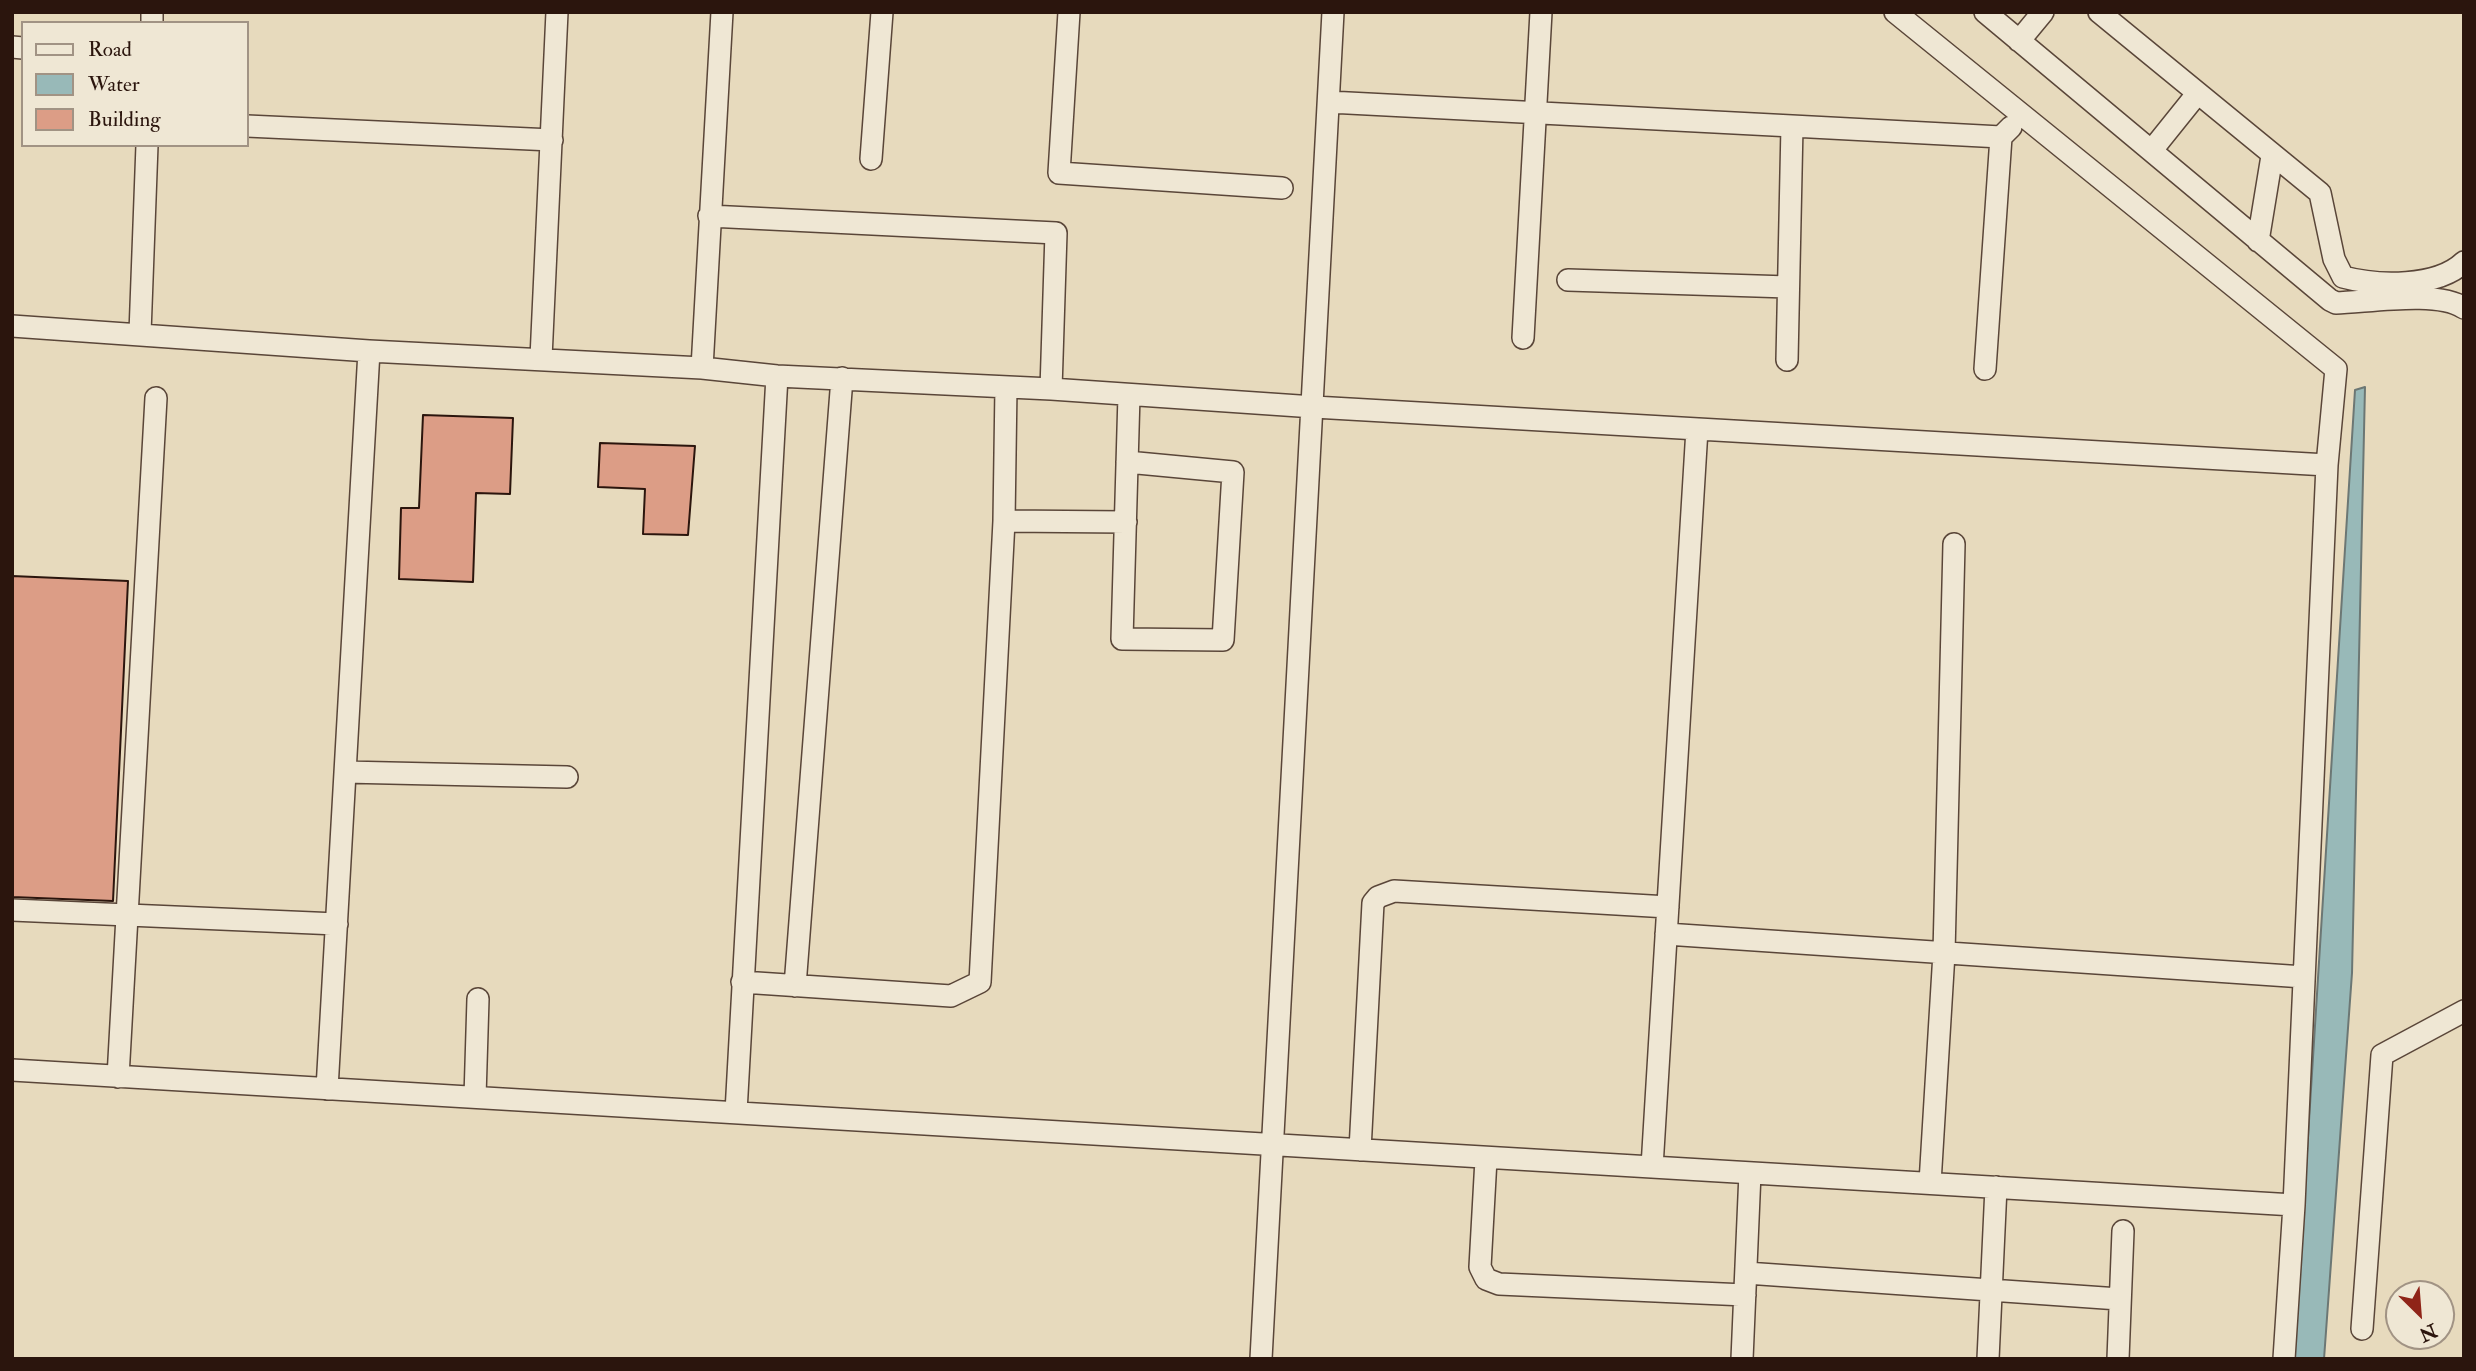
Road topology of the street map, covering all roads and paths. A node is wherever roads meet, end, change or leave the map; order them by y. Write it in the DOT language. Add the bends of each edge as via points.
graph roads {
  1 [pos="557,12"];
  2 [pos="722,12"];
  3 [pos="882,12"];
  4 [pos="1069,12"];
  5 [pos="1334,12"];
  6 [pos="1541,12"];
  7 [pos="1895,12"];
  8 [pos="1985,12"];
  9 [pos="2043,12"];
  10 [pos="2099,12"];
  11 [pos="2019,41"];
  12 [pos="2197,94"];
  13 [pos="1329,102"];
  14 [pos="1535,111"];
  15 [pos="2022,116"];
  16 [pos="248,125"];
  17 [pos="1792,126"];
  18 [pos="2001,137"];
  19 [pos="552,141"];
  20 [pos="147,147"];
  21 [pos="2152,150"];
  22 [pos="2272,156"];
  23 [pos="871,159"];
  24 [pos="1282,188"];
  25 [pos="709,216"];
  26 [pos="2258,242"];
  27 [pos="2464,262"];
  28 [pos="1568,280"];
  29 [pos="1788,288"];
  30 [pos="2464,308"];
  31 [pos="12,326"];
  32 [pos="140,333"];
  33 [pos="1523,338"];
  34 [pos="369,351"];
  35 [pos="541,358"];
  36 [pos="1787,360"];
  37 [pos="702,368"];
  38 [pos="1985,369"];
  39 [pos="777,376"];
  40 [pos="842,378"];
  41 [pos="1006,387"];
  42 [pos="1051,389"];
  43 [pos="1129,395"];
  44 [pos="156,398"];
  45 [pos="1314,407"];
  46 [pos="1697,429"];
  47 [pos="1127,462"];
  48 [pos="2327,466"];
  49 [pos="1004,521"];
  50 [pos="1126,522"];
  51 [pos="1954,544"];
  52 [pos="345,772"];
  53 [pos="567,777"];
  54 [pos="1668,907"];
  55 [pos="12,910"];
  56 [pos="127,915"];
  57 [pos="337,924"];
  58 [pos="1666,934"];
  59 [pos="1944,953"];
  60 [pos="2304,977"];
  61 [pos="743,982"];
  62 [pos="795,986"];
  63 [pos="478,999"];
  64 [pos="2464,1011"];
  65 [pos="12,1070"];
  66 [pos="118,1077"];
  67 [pos="327,1089"];
  68 [pos="475,1097"];
  69 [pos="736,1112"];
  70 [pos="1273,1145"];
  71 [pos="1360,1150"];
  72 [pos="1486,1159"];
  73 [pos="1652,1167"];
  74 [pos="1750,1173"];
  75 [pos="1930,1183"];
  76 [pos="1996,1187"];
  77 [pos="2294,1205"];
  78 [pos="2123,1231"];
  79 [pos="1746,1273"];
  80 [pos="1991,1289"];
  81 [pos="1745,1295"];
  82 [pos="2119,1299"];
  83 [pos="2361,1329"];
  84 [pos="1261,1359"];
  85 [pos="1742,1359"];
  86 [pos="1988,1359"];
  87 [pos="2118,1359"];
  88 [pos="2284,1359"];
  1 -- 19 [label="lane"];
  2 -- 25 [label="lane"];
  3 -- 23 [label="lane"];
  4 -- 24 [label="lane" via="1059,173"];
  5 -- 13 [label="lane"];
  6 -- 14 [label="lane"];
  7 -- 15 [label="lane"];
  8 -- 11 [label="lane"];
  9 -- 11 [label="lane"];
  10 -- 12 [label="lane"];
  11 -- 21 [label="lane"];
  12 -- 21 [label="lane"];
  12 -- 22 [label="lane"];
  13 -- 14 [label="lane"];
  13 -- 45 [label="lane"];
  14 -- 17 [label="lane"];
  14 -- 33 [label="lane"];
  15 -- 18 [label="lane"];
  15 -- 48 [label="lane" via="2336,369"];
  16 -- 19 [label="lane"];
  17 -- 18 [label="lane"];
  17 -- 29 [label="lane"];
  18 -- 38 [label="lane"];
  19 -- 35 [label="lane"];
  20 -- 32 [label="lane"];
  21 -- 26 [label="lane"];
  22 -- 26 [label="lane"];
  22 -- 27 [label="lane" via="2320,193 2334,259 2343,277 2372,285 2433,278 2445,276"];
  25 -- 37 [label="lane"];
  25 -- 42 [label="lane" via="1056,233"];
  26 -- 30 [label="lane" via="2336,303 2437,299"];
  28 -- 29 [label="lane"];
  29 -- 36 [label="lane"];
  31 -- 32 [label="lane"];
  32 -- 34 [label="lane"];
  34 -- 35 [label="lane"];
  34 -- 52 [label="lane"];
  35 -- 37 [label="lane"];
  37 -- 39 [label="lane"];
  39 -- 40 [label="lane"];
  39 -- 61 [label="lane"];
  40 -- 41 [label="lane"];
  40 -- 62 [label="lane"];
  41 -- 42 [label="lane"];
  41 -- 49 [label="lane"];
  42 -- 43 [label="lane"];
  43 -- 45 [label="lane"];
  43 -- 47 [label="lane"];
  44 -- 56 [label="lane"];
  45 -- 46 [label="lane"];
  45 -- 70 [label="lane"];
  46 -- 48 [label="lane"];
  46 -- 54 [label="lane"];
  47 -- 50 [label="lane"];
  47 -- 50 [label="lane" via="1233,472 1223,640 1122,639"];
  48 -- 60 [label="lane"];
  49 -- 50 [label="lane"];
  49 -- 62 [label="lane" via="980,982 951,996"];
  51 -- 59 [label="lane"];
  52 -- 53 [label="lane"];
  52 -- 57 [label="lane"];
  54 -- 58 [label="lane"];
  54 -- 71 [label="lane" via="1394,891 1378,897 1373,903"];
  55 -- 56 [label="lane"];
  56 -- 57 [label="lane"];
  56 -- 66 [label="lane"];
  57 -- 67 [label="lane"];
  58 -- 59 [label="lane"];
  58 -- 73 [label="lane"];
  59 -- 60 [label="lane"];
  59 -- 75 [label="lane"];
  60 -- 77 [label="lane"];
  61 -- 62 [label="lane"];
  61 -- 69 [label="lane"];
  63 -- 68 [label="lane"];
  64 -- 83 [label="lane" via="2382,1055"];
  65 -- 66 [label="lane"];
  66 -- 67 [label="lane"];
  67 -- 68 [label="lane"];
  68 -- 69 [label="lane"];
  69 -- 70 [label="lane"];
  70 -- 71 [label="lane"];
  70 -- 84 [label="lane"];
  71 -- 72 [label="lane"];
  72 -- 73 [label="lane"];
  72 -- 81 [label="lane" via="1480,1267 1486,1279 1499,1284"];
  73 -- 74 [label="lane"];
  74 -- 75 [label="lane"];
  74 -- 79 [label="lane"];
  75 -- 76 [label="lane"];
  76 -- 77 [label="lane"];
  76 -- 80 [label="lane"];
  77 -- 88 [label="lane"];
  78 -- 82 [label="lane"];
  79 -- 80 [label="lane"];
  79 -- 81 [label="lane"];
  80 -- 82 [label="lane"];
  80 -- 86 [label="lane"];
  81 -- 85 [label="lane"];
  82 -- 87 [label="lane"];
}
